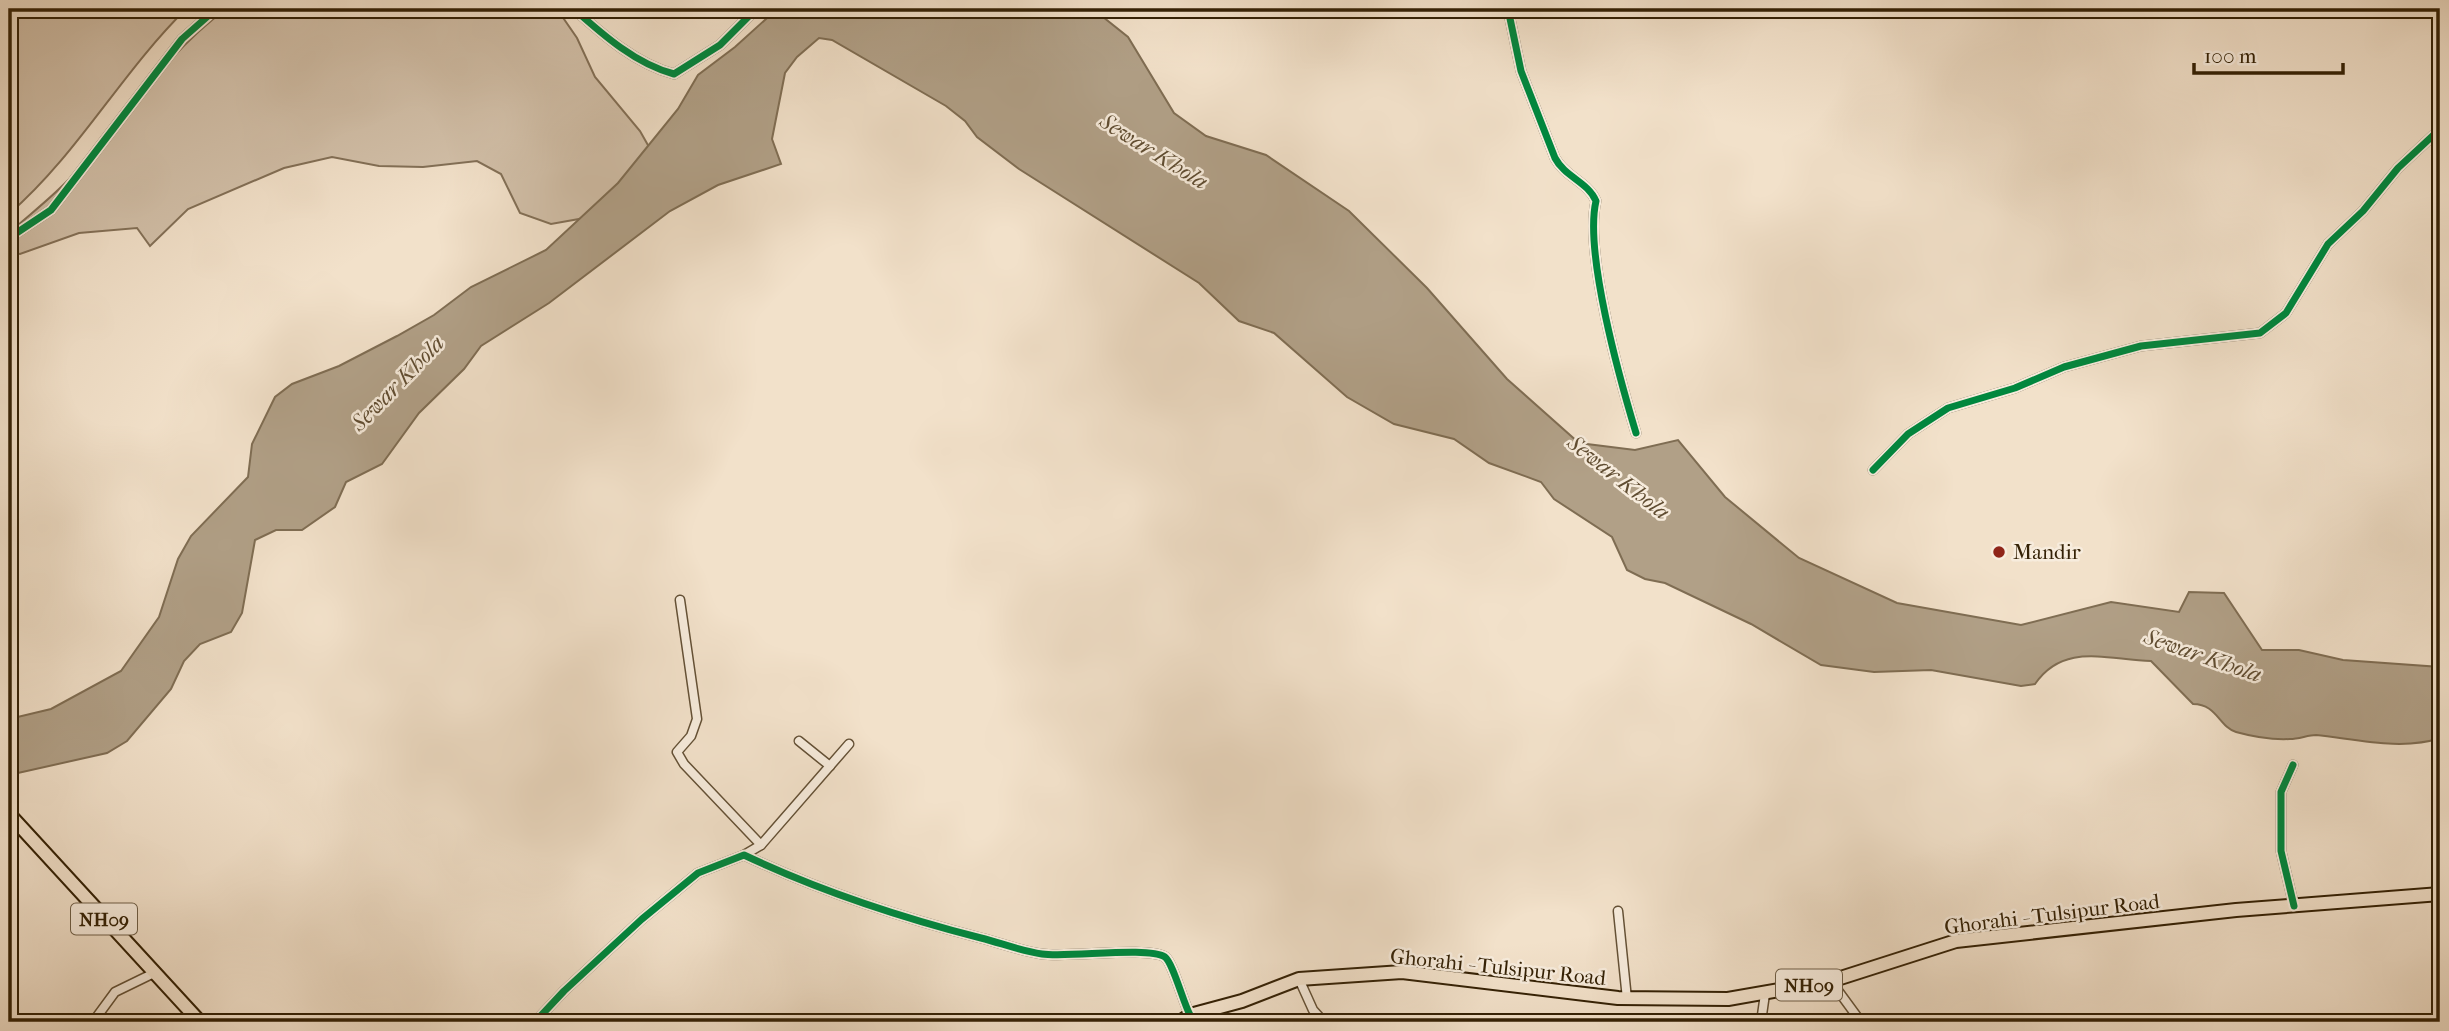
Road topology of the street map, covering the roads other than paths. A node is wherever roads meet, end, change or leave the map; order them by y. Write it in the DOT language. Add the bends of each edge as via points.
graph roads {
  1 [pos="216,9"];
  2 [pos="574,9"];
  3 [pos="756,9"];
  4 [pos="1508,9"];
  5 [pos="2440,130"];
  6 [pos="9,238"];
  7 [pos="1636,433"];
  8 [pos="1873,470"];
  9 [pos="680,600"];
  10 [pos="799,741"];
  11 [pos="849,744"];
  12 [pos="2293,765"];
  13 [pos="830,766"];
  14 [pos="9,814"];
  15 [pos="761,845"];
  16 [pos="744,855"];
  17 [pos="2440,894"];
  18 [pos="2294,906"];
  19 [pos="1618,911"];
  20 [pos="154,973"];
  21 [pos="1299,979"];
  22 [pos="1832,981"];
  23 [pos="1765,995"];
  24 [pos="1627,999"];
  25 [pos="1185,1018"];
  26 [pos="93,1022"];
  27 [pos="200,1022"];
  28 [pos="536,1022"];
  29 [pos="1324,1022"];
  30 [pos="1761,1022"];
  31 [pos="1861,1022"];
  1 -- 6 [label="street" via="181,39 51,210"];
  2 -- 3 [label="street" via="654,69 674,74 720,45"];
  4 -- 7 [label="street" via="1521,71 1555,158 1562,172 1596,201 1594,241 1617,363"];
  5 -- 8 [label="street" via="2328,244 2286,313 2260,333 2141,346 2064,367 1948,408 1908,434"];
  9 -- 15 [label="street" via="697,719 691,736 677,752"];
  10 -- 13 [label="street"];
  11 -- 13 [label="street"];
  12 -- 18 [label="street" via="2281,792 2281,852"];
  13 -- 15 [label="street"];
  14 -- 20 [label="main road, NH09"];
  15 -- 16 [label="street"];
  16 -- 25 [label="street" via="828,892 1043,955 1165,957 1172,964"];
  16 -- 28 [label="street" via="698,873 622,937"];
  17 -- 18 [label="main road, Ghorahi - Tulsipur Road / NH09"];
  18 -- 22 [label="main road, Ghorahi - Tulsipur Road / NH09" via="1956,941"];
  19 -- 24 [label="street"];
  20 -- 26 [label="street" via="116,992"];
  20 -- 27 [label="main road, NH09"];
  21 -- 24 [label="main road, Ghorahi - Tulsipur Road / NH09" via="1402,972"];
  21 -- 25 [label="main road, Ghorahi - Tulsipur Road / NH09"];
  21 -- 29 [label="street"];
  22 -- 23 [label="main road, Ghorahi - Tulsipur Road / NH09"];
  22 -- 31 [label="street"];
  23 -- 24 [label="main road, Ghorahi - Tulsipur Road / NH09"];
  23 -- 30 [label="street"];
}
